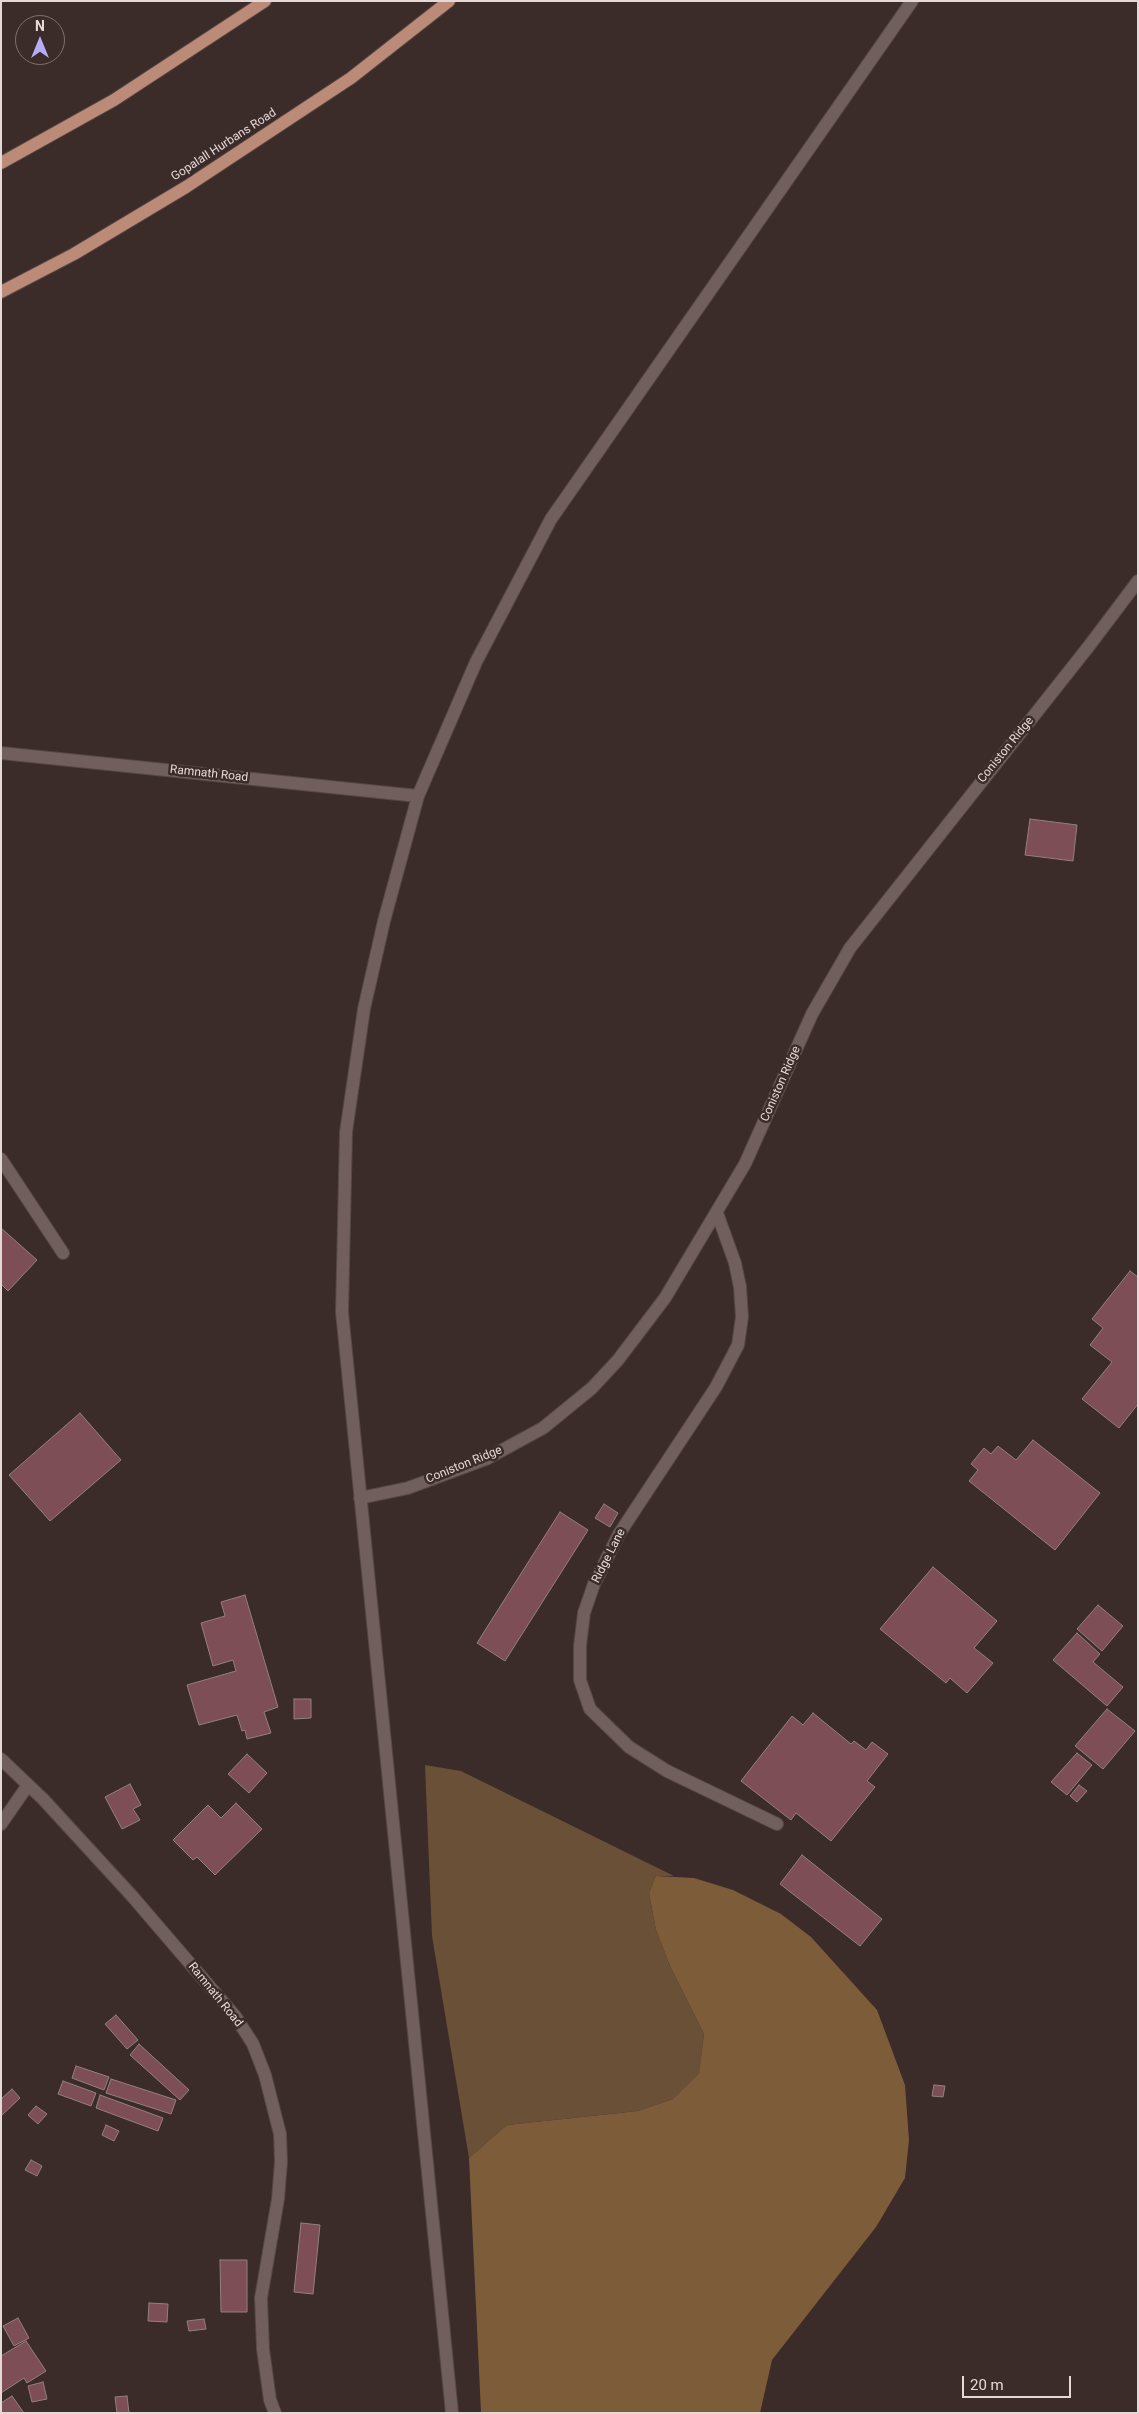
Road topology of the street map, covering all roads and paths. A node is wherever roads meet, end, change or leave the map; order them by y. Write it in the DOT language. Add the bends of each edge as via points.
graph roads {
  1 [pos="265,1"];
  2 [pos="449,1"];
  3 [pos="912,1"];
  4 [pos="1,163"];
  5 [pos="1,292"];
  6 [pos="1138,581"];
  7 [pos="1,753"];
  8 [pos="418,796"];
  9 [pos="1,1159"];
  10 [pos="717,1213"];
  11 [pos="63,1253"];
  12 [pos="360,1498"];
  13 [pos="1,1759"];
  14 [pos="28,1785"];
  15 [pos="1,1824"];
  16 [pos="778,1824"];
  17 [pos="275,2413"];
  18 [pos="452,2413"];
  1 -- 4 [label="main road" via="114,100"];
  2 -- 5 [label="main road, Gopalall Hurbans Road" via="351,78 186,188 74,254"];
  3 -- 8 [label="street" via="551,519 476,662"];
  6 -- 10 [label="street, Coniston Ridge" via="850,948 812,1014 745,1164"];
  7 -- 8 [label="street, Ramnath Road"];
  8 -- 12 [label="street" via="364,1009 346,1132 342,1312"];
  9 -- 11 [label="street"];
  10 -- 12 [label="street, Coniston Ridge" via="665,1298 618,1360 592,1388 543,1428 486,1458 408,1488"];
  10 -- 16 [label="street, Ridge Lane" via="740,1287 742,1317 738,1345 716,1387 619,1534 594,1584 584,1613 580,1680 590,1709 629,1747 667,1771"];
  12 -- 18 [label="street"];
  13 -- 14 [label="street, Ramnath Road"];
  14 -- 15 [label="street"];
  14 -- 17 [label="street, Ramnath Road" via="132,1896 235,2016 253,2044 265,2075 280,2134 277,2209 260,2298 263,2349 270,2400"];
}
